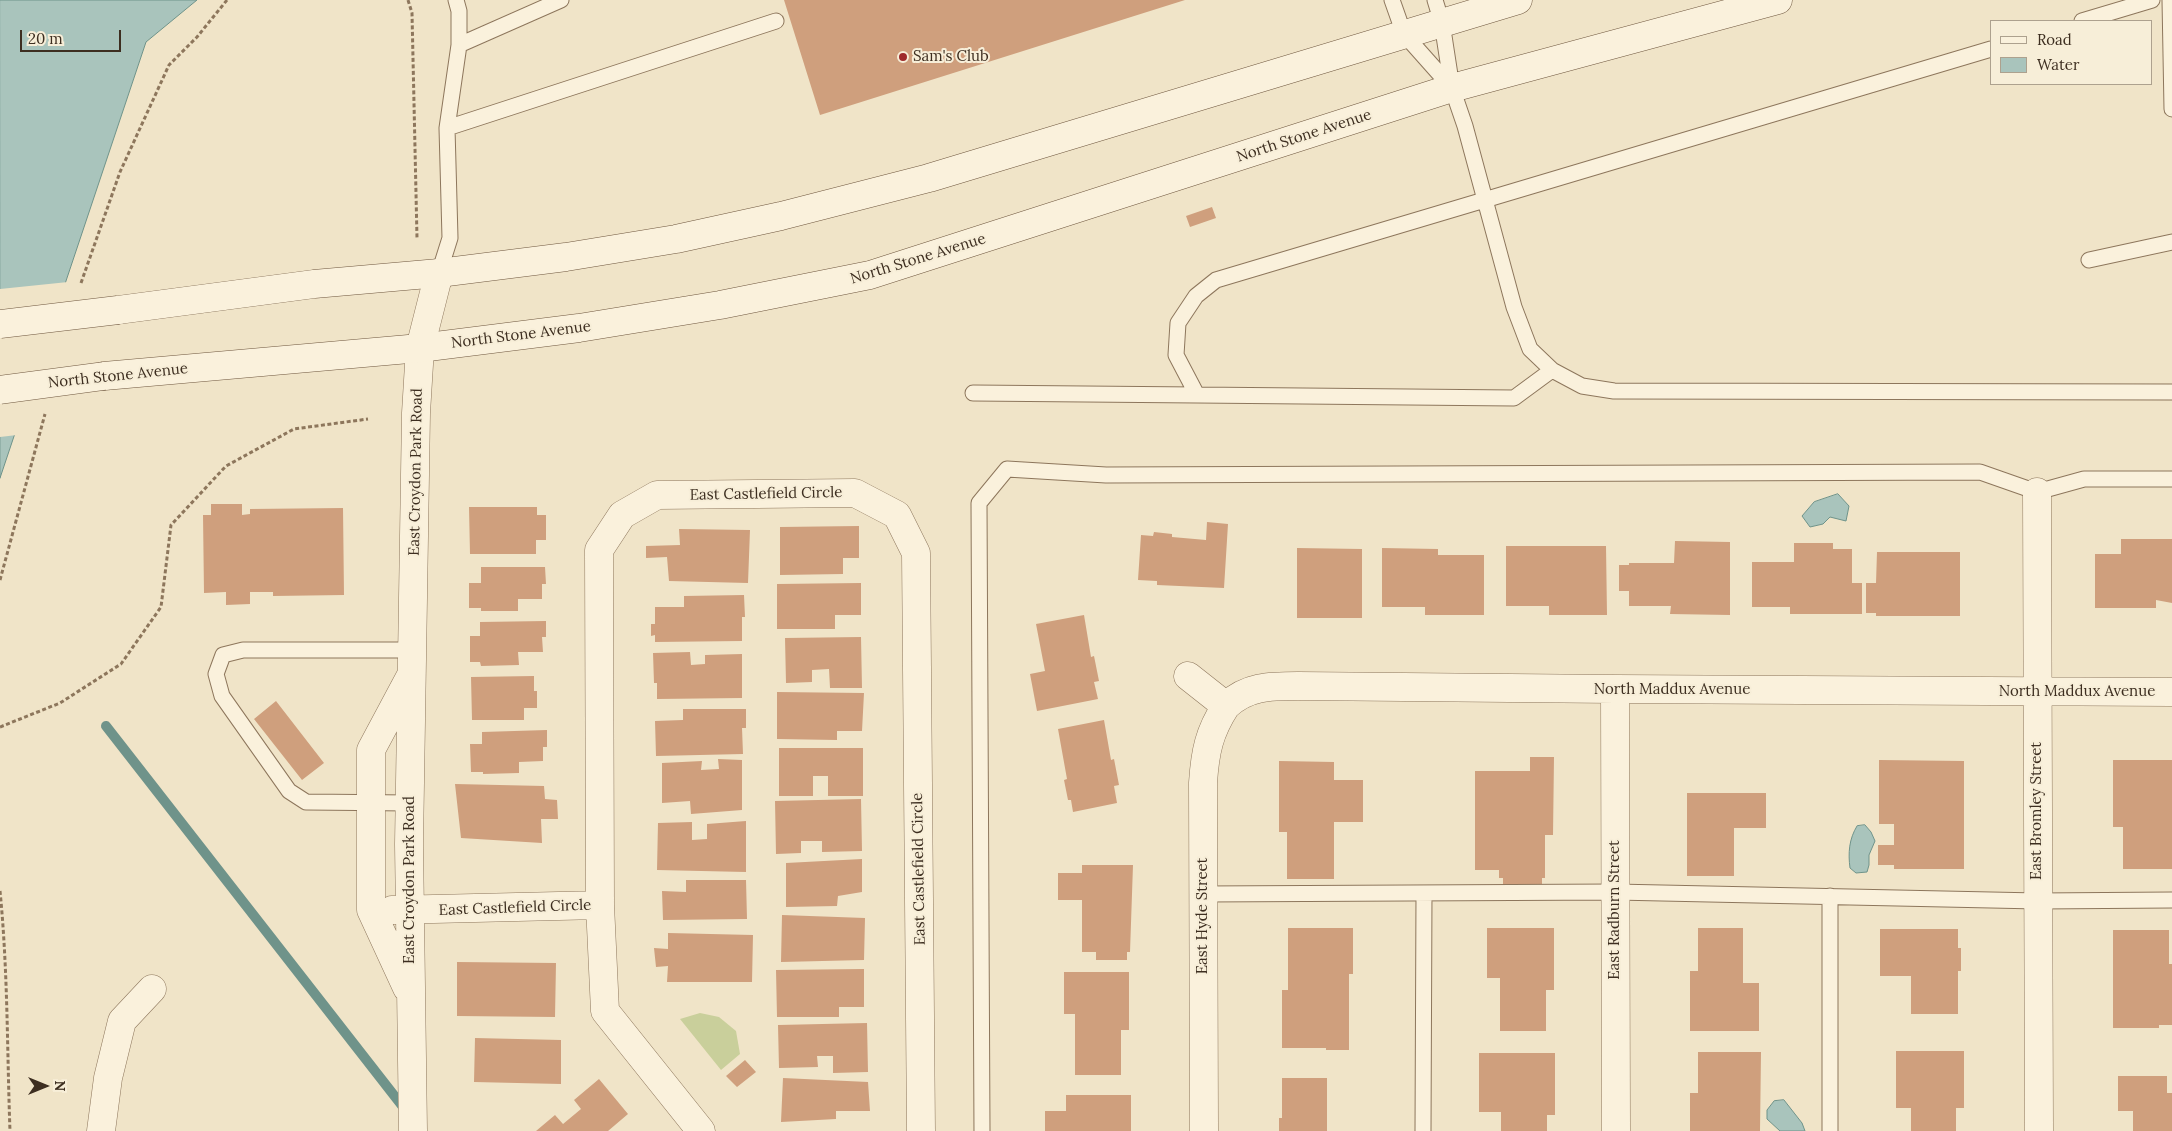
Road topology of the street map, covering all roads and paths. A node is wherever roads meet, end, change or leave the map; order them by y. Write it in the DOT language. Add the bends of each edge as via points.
graph roads {
  1 [pos="408,0"];
  2 [pos="456,0"];
  3 [pos="561,0"];
  4 [pos="1392,0"];
  5 [pos="1518,0"];
  6 [pos="1778,0"];
  7 [pos="2152,0"];
  8 [pos="2170,0"];
  9 [pos="1439,12"];
  10 [pos="2085,20"];
  11 [pos="776,21"];
  12 [pos="1404,34"];
  13 [pos="459,45"];
  14 [pos="1990,49"];
  15 [pos="1452,88"];
  16 [pos="2172,109"];
  17 [pos="447,128"];
  18 [pos="1485,199"];
  19 [pos="417,238"];
  20 [pos="2172,242"];
  21 [pos="2089,260"];
  22 [pos="439,273"];
  23 [pos="0,324"];
  24 [pos="420,348"];
  25 [pos="1552,370"];
  26 [pos="0,390"];
  27 [pos="2172,392"];
  28 [pos="973,393"];
  29 [pos="1197,395"];
  30 [pos="368,420"];
  31 [pos="2172,479"];
  32 [pos="2036,492"];
  33 [pos="412,661"];
  34 [pos="1188,676"];
  35 [pos="1615,690"];
  36 [pos="2036,692"];
  37 [pos="2172,692"];
  38 [pos="1226,706"];
  39 [pos="0,727"];
  40 [pos="371,803"];
  41 [pos="410,803"];
  42 [pos="0,891"];
  43 [pos="1615,892"];
  44 [pos="1424,893"];
  45 [pos="1203,894"];
  46 [pos="1830,896"];
  47 [pos="2038,900"];
  48 [pos="2172,900"];
  49 [pos="600,905"];
  50 [pos="371,910"];
  51 [pos="410,910"];
  52 [pos="152,989"];
  53 [pos="411,996"];
  54 [pos="10,1131"];
  55 [pos="101,1131"];
  56 [pos="413,1131"];
  57 [pos="702,1131"];
  58 [pos="921,1131"];
  59 [pos="982,1131"];
  60 [pos="1204,1131"];
  61 [pos="1423,1131"];
  62 [pos="1616,1131"];
  63 [pos="1830,1131"];
  64 [pos="2040,1131"];
  1 -- 19 [label="path" via="412,13"];
  2 -- 13 [label="lane"];
  3 -- 13 [label="lane"];
  4 -- 12 [label="lane"];
  5 -- 9 [label="street"];
  6 -- 15 [label="street, North Stone Avenue"];
  7 -- 10 [label="lane"];
  8 -- 16 [label="lane"];
  9 -- 12 [label="street"];
  9 -- 15 [label="lane"];
  11 -- 17 [label="lane"];
  12 -- 15 [label="lane"];
  12 -- 22 [label="street" via="928,178 781,216 676,239"];
  13 -- 17 [label="lane"];
  14 -- 18 [label="lane"];
  15 -- 18 [label="lane"];
  15 -- 24 [label="street, North Stone Avenue" via="870,276 589,327"];
  17 -- 22 [label="lane" via="450,238"];
  18 -- 25 [label="lane" via="1514,307 1530,349"];
  18 -- 29 [label="lane" via="1216,280 1196,296 1178,322 1176,355"];
  20 -- 21 [label="lane"];
  22 -- 23 [label="street, bridge" via="314,284"];
  22 -- 24 [label="street, East Croydon Park Road"];
  24 -- 26 [label="street, North Stone Avenue, bridge" via="104,376"];
  24 -- 33 [label="street, East Croydon Park Road"];
  25 -- 27 [label="lane" via="1582,386 1614,392"];
  25 -- 29 [label="lane" via="1514,398"];
  28 -- 29 [label="lane"];
  30 -- 39 [label="path" via="294,428 226,466 171,526 161,607 121,664 60,703"];
  31 -- 32 [label="lane" via="2084,479"];
  32 -- 36 [label="street, East Bromley Street"];
  32 -- 59 [label="lane" via="1980,472 1106,475 1007,469 979,503"];
  33 -- 40 [label="street, East Croydon Park Road" via="371,750"];
  33 -- 40 [label="lane" via="243,650 223,655 216,674 222,696 289,791 306,802"];
  33 -- 41 [label="street, East Croydon Park Road"];
  34 -- 38 [label="street"];
  35 -- 36 [label="street, North Maddux Avenue"];
  35 -- 38 [label="street, North Maddux Avenue" via="1272,686 1251,690"];
  35 -- 43 [label="street, East Radburn Street"];
  36 -- 37 [label="street, North Maddux Avenue"];
  36 -- 47 [label="street, East Bromley Street"];
  38 -- 45 [label="street, East Hyde Street" via="1213,725 1205,754"];
  40 -- 41 [label="lane"];
  40 -- 50 [label="street, East Croydon Park Road"];
  41 -- 51 [label="street, East Croydon Park Road"];
  42 -- 54 [label="path" via="5,944"];
  43 -- 44 [label="lane"];
  43 -- 46 [label="lane"];
  43 -- 62 [label="street, East Radburn Street"];
  44 -- 45 [label="lane"];
  44 -- 61 [label="lane"];
  45 -- 60 [label="street, East Hyde Street"];
  46 -- 47 [label="lane"];
  46 -- 63 [label="lane"];
  47 -- 48 [label="lane"];
  47 -- 64 [label="street, East Bromley Street"];
  49 -- 51 [label="street, East Castlefield Circle"];
  49 -- 57 [label="street, East Castlefield Circle" via="605,1011"];
  49 -- 58 [label="street, East Castlefield Circle" via="600,550 622,515 657,495 855,493 897,515 916,553"];
  50 -- 51 [label="street, East Castlefield Circle"];
  50 -- 53 [label="street, East Croydon Park Road"];
  51 -- 53 [label="street, East Croydon Park Road"];
  52 -- 55 [label="street" via="122,1021 108,1078"];
  53 -- 56 [label="street, East Croydon Park Road"];
}
